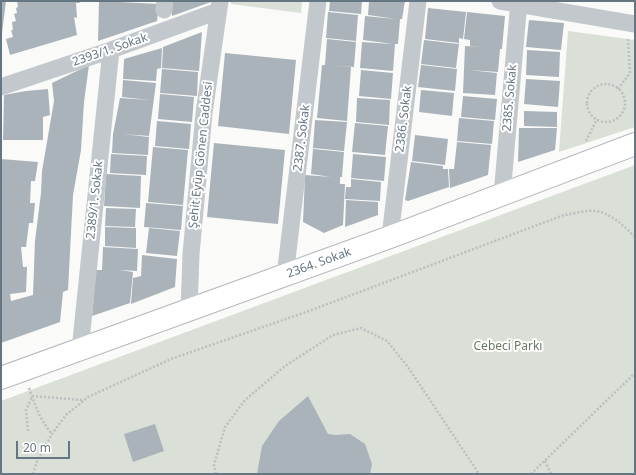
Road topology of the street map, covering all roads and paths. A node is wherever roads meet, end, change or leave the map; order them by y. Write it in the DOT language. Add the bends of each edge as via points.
graph roads {
  1 [pos="318,1"];
  2 [pos="418,1"];
  3 [pos="500,1"];
  4 [pos="518,2"];
  5 [pos="219,6"];
  6 [pos="633,21"];
  7 [pos="111,50"];
  8 [pos="630,73"];
  9 [pos="635,73"];
  10 [pos="1,87"];
  11 [pos="618,89"];
  12 [pos="635,144"];
  13 [pos="502,195"];
  14 [pos="635,237"];
  15 [pos="390,238"];
  16 [pos="285,276"];
  17 [pos="189,311"];
  18 [pos="80,350"];
  19 [pos="635,373"];
  20 [pos="1,378"];
  21 [pos="32,396"];
  22 [pos="83,400"];
  23 [pos="28,431"];
  24 [pos="52,434"];
  25 [pos="545,461"];
  26 [pos="33,474"];
  27 [pos="216,474"];
  28 [pos="479,474"];
  29 [pos="531,474"];
  30 [pos="552,474"];
  1 -- 16 [label="street, 2387. Sokak"];
  2 -- 15 [label="street, 2386. Sokak"];
  3 -- 4 [label="street"];
  4 -- 6 [label="street"];
  4 -- 13 [label="street, 2385. Sokak"];
  5 -- 7 [label="street, 2393/1. Sokak"];
  5 -- 17 [label="street, Şehit Eyüp Gönen Caddesi" via="203,120 191,254"];
  6 -- 8 [label="path" via="628,48"];
  7 -- 10 [label="street, 2393/1. Sokak"];
  7 -- 18 [label="street, 2389/1. Sokak"];
  8 -- 9 [label="path"];
  8 -- 11 [label="path"];
  11 -- 11 [label="path" via="624,99 619,116 609,122 592,116 587,105 594,88 600,85"];
  12 -- 13 [label="street, 2364. Sokak"];
  13 -- 15 [label="street, 2364. Sokak"];
  14 -- 22 [label="path" via="610,216 593,211 564,215 309,312 171,359"];
  15 -- 16 [label="street, 2364. Sokak"];
  16 -- 17 [label="street, 2364. Sokak"];
  17 -- 18 [label="street, 2364. Sokak"];
  18 -- 20 [label="street, 2364. Sokak"];
  19 -- 25 [label="path"];
  21 -- 22 [label="path"];
  21 -- 23 [label="path" via="26,410"];
  21 -- 24 [label="path" via="44,425"];
  22 -- 24 [label="path" via="66,415"];
  24 -- 26 [label="path"];
  25 -- 29 [label="path"];
  25 -- 30 [label="path"];
  27 -- 28 [label="path" via="214,465 225,427 245,400 285,366 333,335 361,328 387,341"];
}
